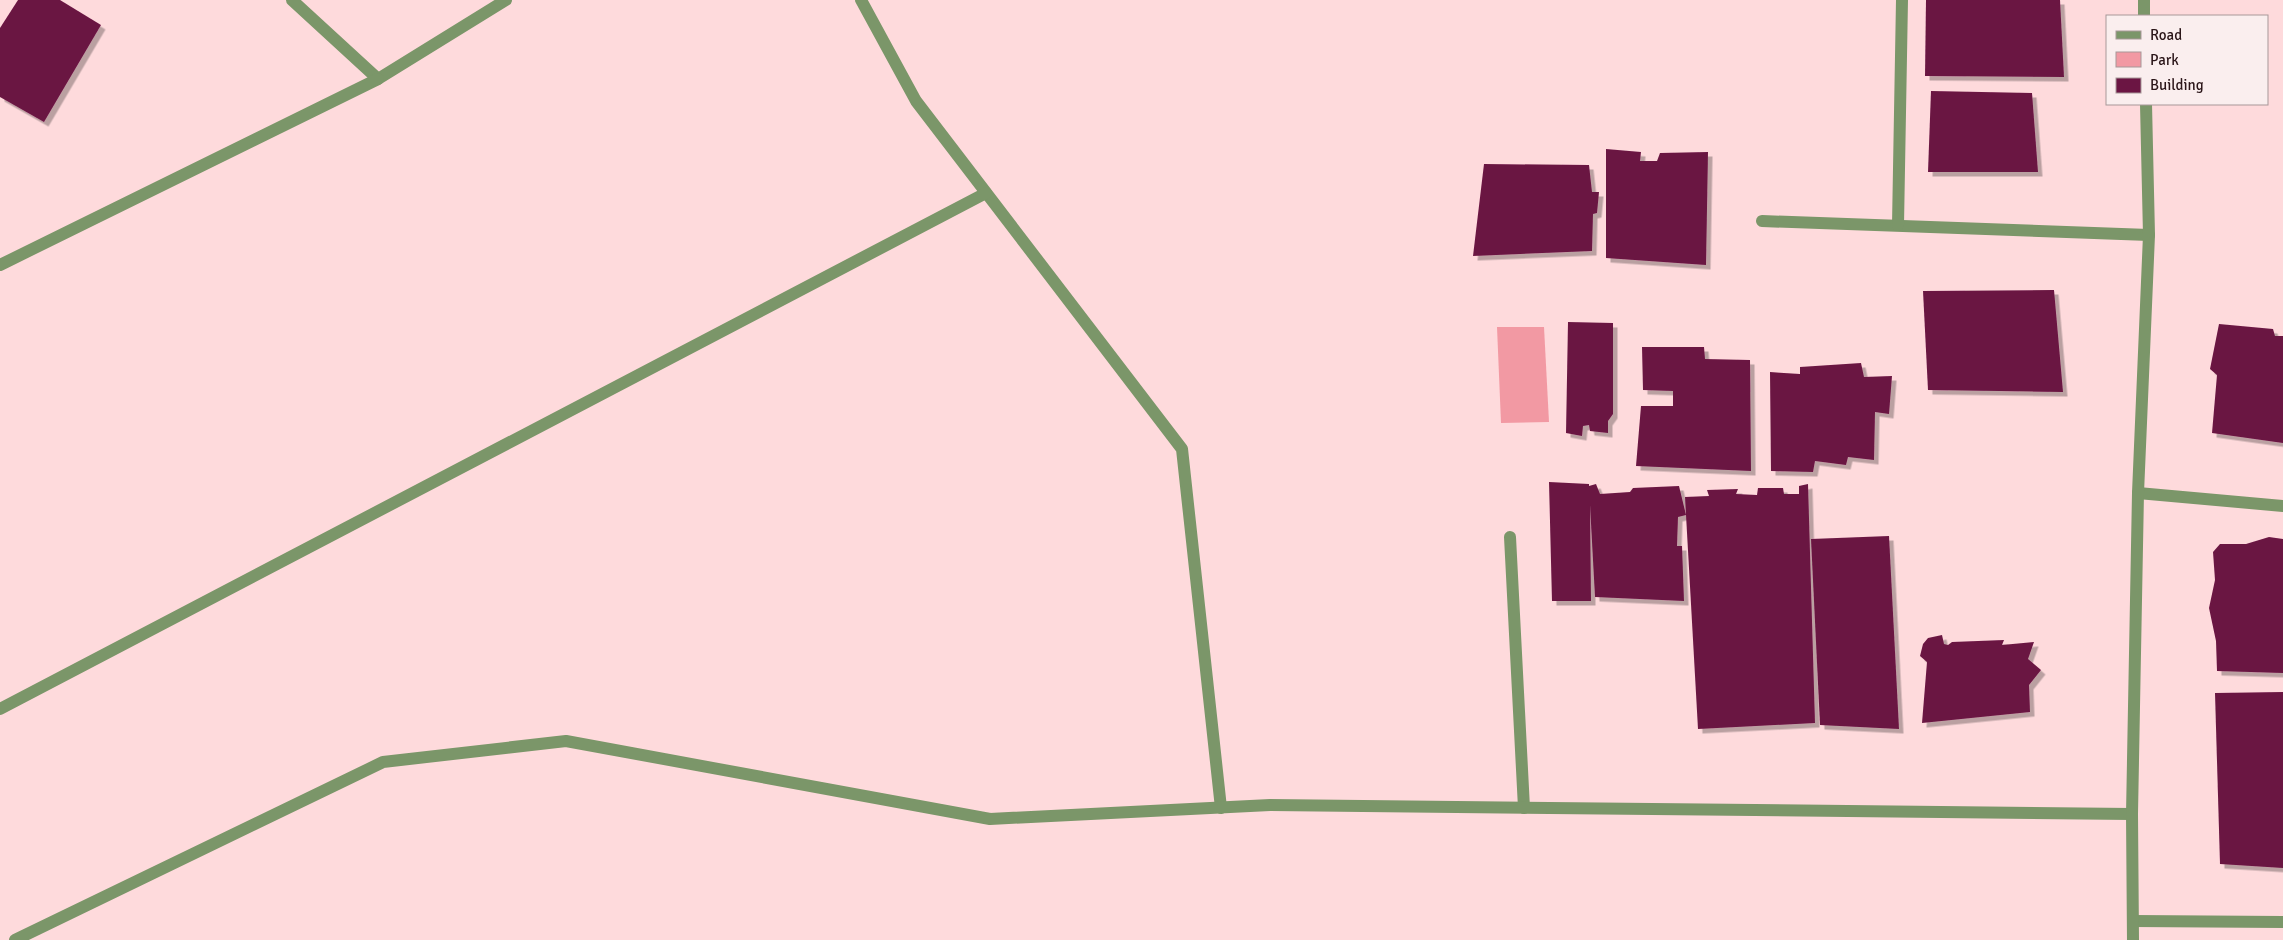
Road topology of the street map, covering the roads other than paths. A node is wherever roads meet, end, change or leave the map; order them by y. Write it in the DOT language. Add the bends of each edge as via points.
graph roads {
  1 [pos="292,0"];
  2 [pos="506,0"];
  3 [pos="861,0"];
  4 [pos="1902,0"];
  5 [pos="2144,0"];
  6 [pos="2144,15"];
  7 [pos="378,79"];
  8 [pos="2146,105"];
  9 [pos="986,193"];
  10 [pos="1762,221"];
  11 [pos="1898,226"];
  12 [pos="2149,235"];
  13 [pos="0,266"];
  14 [pos="2138,492"];
  15 [pos="2283,506"];
  16 [pos="1510,537"];
  17 [pos="0,709"];
  18 [pos="1220,808"];
  19 [pos="1524,808"];
  20 [pos="2132,814"];
  21 [pos="2133,921"];
  22 [pos="2283,922"];
  23 [pos="15,940"];
  24 [pos="2133,940"];
  1 -- 7 [label="street"];
  2 -- 7 [label="street"];
  3 -- 9 [label="street" via="916,102"];
  4 -- 11 [label="street"];
  5 -- 6 [label="street"];
  7 -- 13 [label="street"];
  8 -- 12 [label="street"];
  9 -- 17 [label="street"];
  9 -- 18 [label="street" via="1182,449"];
  10 -- 11 [label="street"];
  11 -- 12 [label="street"];
  12 -- 14 [label="street"];
  14 -- 15 [label="street"];
  14 -- 20 [label="street"];
  16 -- 19 [label="street"];
  18 -- 19 [label="street" via="1270,805"];
  18 -- 23 [label="street" via="990,819 566,741 383,762"];
  19 -- 20 [label="street"];
  20 -- 21 [label="street"];
  21 -- 22 [label="street"];
  21 -- 24 [label="street"];
}
